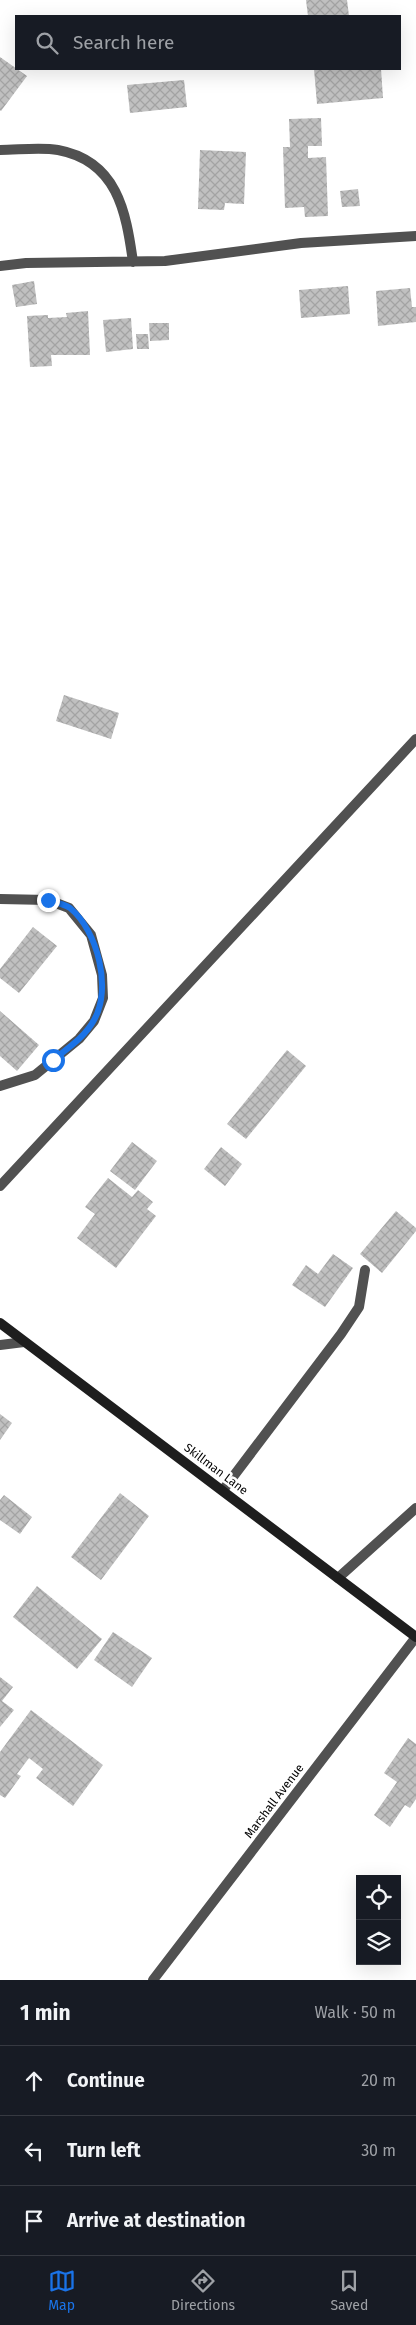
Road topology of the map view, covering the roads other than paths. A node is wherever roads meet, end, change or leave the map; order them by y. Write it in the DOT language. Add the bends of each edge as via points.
graph roads {
  1 [pos="0,150"];
  2 [pos="416,236"];
  3 [pos="133,262"];
  4 [pos="0,266"];
  5 [pos="416,739"];
  6 [pos="0,899"];
  7 [pos="0,1086"];
  8 [pos="0,1186"];
  9 [pos="365,1270"];
  10 [pos="0,1323"];
  11 [pos="24,1342"];
  12 [pos="0,1345"];
  13 [pos="223,1490"];
  14 [pos="416,1508"];
  15 [pos="338,1578"];
  16 [pos="416,1637"];
  17 [pos="153,1980"];
  1 -- 3 [label="street" via="57,150 86,158 113,186 126,216"];
  2 -- 3 [label="street" via="301,243 165,261"];
  3 -- 4 [label="street"];
  5 -- 8 [label="street"];
  6 -- 7 [label="street" via="48,900 69,908 91,935 102,975 103,998 94,1021 79,1039 35,1075"];
  9 -- 13 [label="street" via="358,1307 341,1334"];
  10 -- 11 [label="street, Skillman Lane"];
  11 -- 12 [label="street"];
  11 -- 13 [label="street, Skillman Lane"];
  13 -- 15 [label="street, Skillman Lane"];
  14 -- 15 [label="street"];
  15 -- 16 [label="street, Skillman Lane"];
  16 -- 17 [label="street, Marshall Avenue"];
}
